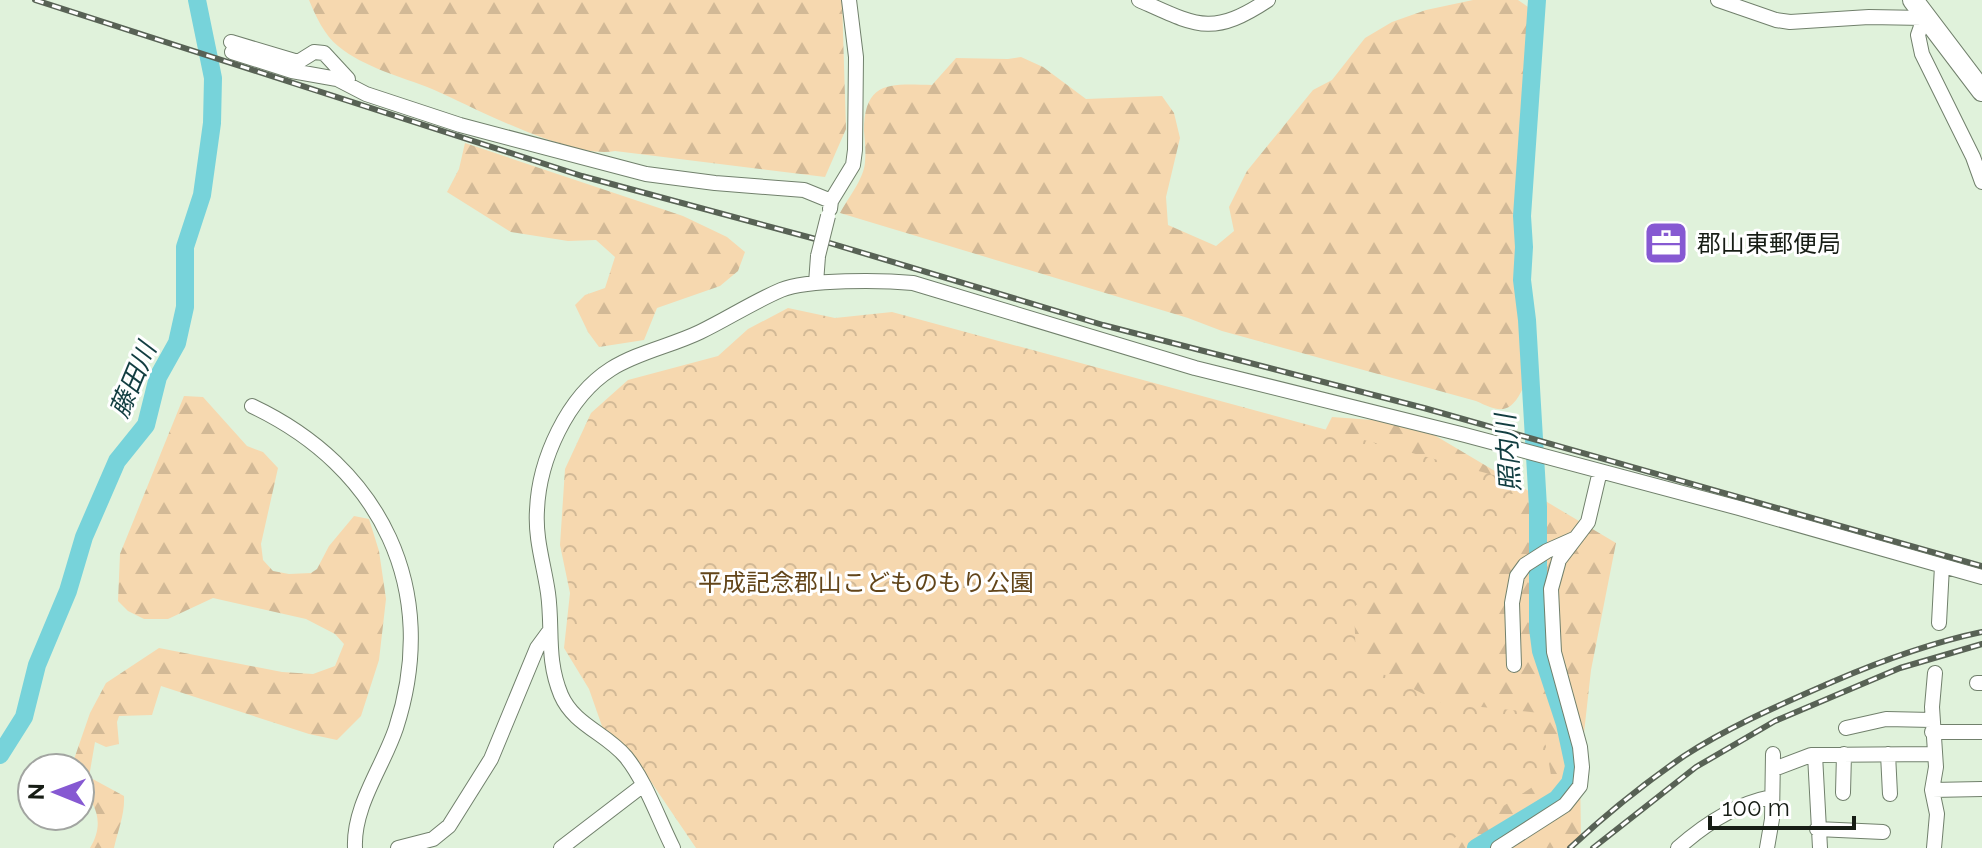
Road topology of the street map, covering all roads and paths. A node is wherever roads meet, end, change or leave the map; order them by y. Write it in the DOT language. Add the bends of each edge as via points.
graph roads {
  1 [pos="849,0"];
  2 [pos="1139,0"];
  3 [pos="1268,0"];
  4 [pos="1718,0"];
  5 [pos="1918,9"];
  6 [pos="352,86"];
  7 [pos="1982,91"];
  8 [pos="1982,182"];
  9 [pos="830,209"];
  10 [pos="816,283"];
  11 [pos="252,406"];
  12 [pos="1600,471"];
  13 [pos="1574,539"];
  14 [pos="1942,566"];
  15 [pos="1982,577"];
  16 [pos="1939,623"];
  17 [pos="548,633"];
  18 [pos="1514,665"];
  19 [pos="1935,673"];
  20 [pos="1932,726"];
  21 [pos="1846,728"];
  22 [pos="1982,732"];
  23 [pos="1773,754"];
  24 [pos="1844,754"];
  25 [pos="1888,754"];
  26 [pos="1935,754"];
  27 [pos="1815,755"];
  28 [pos="1774,769"];
  29 [pos="642,786"];
  30 [pos="1982,789"];
  31 [pos="1932,790"];
  32 [pos="1843,793"];
  33 [pos="1890,794"];
  34 [pos="1771,797"];
  35 [pos="1817,829"];
  36 [pos="1883,832"];
  37 [pos="408,847"];
  38 [pos="355,848"];
  39 [pos="561,848"];
  40 [pos="673,848"];
  41 [pos="1498,848"];
  42 [pos="1678,848"];
  43 [pos="1767,848"];
  44 [pos="1820,848"];
  45 [pos="1934,848"];
  1 -- 9 [label="street" via="856,57 855,150 853,165"];
  2 -- 3 [label="street" via="1213,26"];
  4 -- 5 [label="street" via="1790,22"];
  5 -- 7 [label="highway"];
  5 -- 8 [label="street" via="1922,54"];
  6 -- 6 [label="street" via="292,71 231,47 298,62 314,52 324,53"];
  6 -- 9 [label="street" via="460,125 646,174 804,190"];
  9 -- 10 [label="street, bridge"];
  10 -- 12 [label="street" via="913,283 1195,368"];
  10 -- 17 [label="street" via="782,290 696,334 628,359 584,394 554,443 537,510 550,606"];
  11 -- 38 [label="street" via="302,433 349,474 370,502 405,581 413,637 409,673 394,733 359,816"];
  12 -- 13 [label="street" via="1588,522"];
  12 -- 14 [label="street"];
  13 -- 18 [label="street" via="1525,565 1517,576 1512,603"];
  13 -- 41 [label="street" via="1556,569 1551,626 1580,747 1580,786 1565,805"];
  14 -- 15 [label="street"];
  14 -- 16 [label="street"];
  17 -- 29 [label="street" via="567,706 627,758"];
  17 -- 37 [label="street" via="491,759 449,826 440,836"];
  19 -- 20 [label="street"];
  20 -- 21 [label="street" via="1886,719"];
  20 -- 22 [label="street"];
  20 -- 26 [label="street"];
  23 -- 28 [label="street"];
  24 -- 25 [label="street"];
  24 -- 27 [label="street"];
  24 -- 32 [label="street"];
  25 -- 26 [label="street"];
  25 -- 33 [label="street"];
  26 -- 31 [label="street"];
  27 -- 28 [label="street"];
  27 -- 35 [label="street"];
  28 -- 34 [label="street"];
  29 -- 39 [label="street"];
  29 -- 40 [label="street"];
  30 -- 31 [label="street"];
  31 -- 45 [label="street" via="1937,814"];
  34 -- 42 [label="street" via="1732,810"];
  34 -- 43 [label="street"];
  35 -- 36 [label="street"];
  35 -- 44 [label="street"];
}
